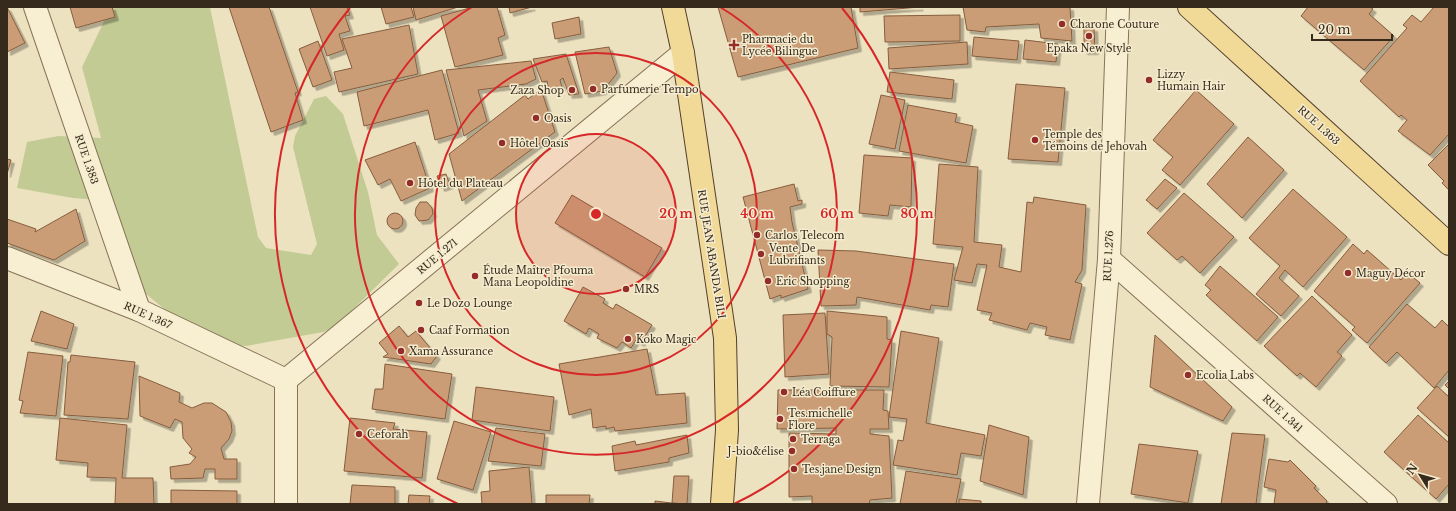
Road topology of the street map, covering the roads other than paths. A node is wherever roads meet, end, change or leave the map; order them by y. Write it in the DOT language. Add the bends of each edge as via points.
graph roads {
  1 [pos="35,7"];
  2 [pos="672,7"];
  3 [pos="1118,7"];
  4 [pos="1189,7"];
  5 [pos="682,52"];
  6 [pos="1449,244"];
  7 [pos="7,258"];
  8 [pos="1109,259"];
  9 [pos="139,310"];
  10 [pos="286,380"];
  11 [pos="1362,494"];
  12 [pos="286,504"];
  13 [pos="722,504"];
  14 [pos="1088,504"];
  15 [pos="1386,504"];
  1 -- 9 [label="street, RUE 1.383"];
  2 -- 5 [label="main road, RUE JEAN ABANDA BILI"];
  3 -- 8 [label="street, RUE 1.276"];
  4 -- 6 [label="main road, RUE 1.363"];
  5 -- 10 [label="street, RUE 1.271"];
  5 -- 13 [label="main road, RUE JEAN ABANDA BILI" via="725,338 727,430"];
  7 -- 9 [label="street, RUE 1.367"];
  8 -- 11 [label="street, RUE 1.341"];
  8 -- 14 [label="street, RUE 1.276"];
  9 -- 10 [label="street, RUE 1.367"];
  10 -- 12 [label="street"];
  11 -- 15 [label="street, RUE 1.341"];
}
